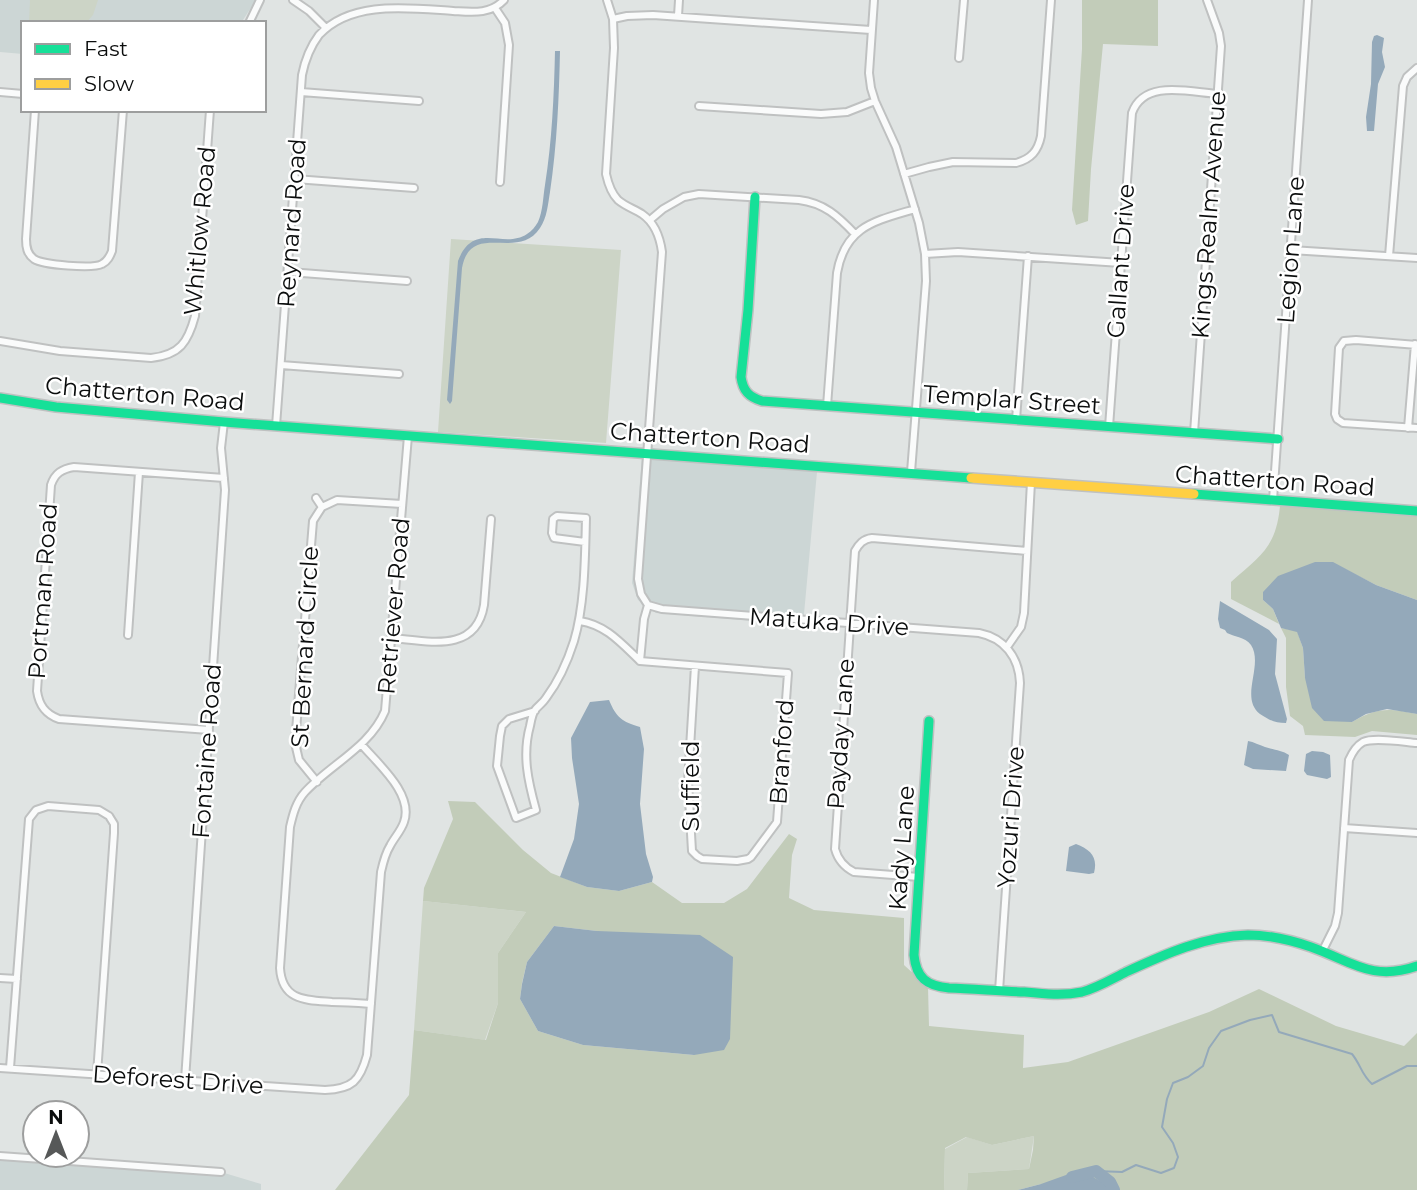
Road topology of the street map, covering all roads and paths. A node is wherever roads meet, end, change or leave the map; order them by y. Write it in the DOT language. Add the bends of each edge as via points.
graph roads {
  1 [pos="260,0"];
  2 [pos="293,0"];
  3 [pos="423,0"];
  4 [pos="504,0"];
  5 [pos="607,0"];
  6 [pos="679,0"];
  7 [pos="874,0"];
  8 [pos="964,0"];
  9 [pos="1051,0"];
  10 [pos="1207,0"];
  11 [pos="1308,0"];
  12 [pos="495,8"];
  13 [pos="422,9"];
  14 [pos="678,16"];
  15 [pos="613,19"];
  16 [pos="250,21"];
  17 [pos="325,27"];
  18 [pos="871,30"];
  19 [pos="959,58"];
  20 [pos="1417,68"];
  21 [pos="0,92"];
  22 [pos="301,92"];
  23 [pos="21,93"];
  24 [pos="1217,94"];
  25 [pos="419,101"];
  26 [pos="875,101"];
  27 [pos="699,106"];
  28 [pos="35,112"];
  29 [pos="123,112"];
  30 [pos="210,112"];
  31 [pos="904,174"];
  32 [pos="295,179"];
  33 [pos="500,182"];
  34 [pos="414,188"];
  35 [pos="614,195"];
  36 [pos="755,197"];
  37 [pos="608,201"];
  38 [pos="915,209"];
  39 [pos="650,220"];
  40 [pos="855,234"];
  41 [pos="1291,250"];
  42 [pos="925,254"];
  43 [pos="1028,256"];
  44 [pos="1389,256"];
  45 [pos="1417,258"];
  46 [pos="1121,263"];
  47 [pos="289,272"];
  48 [pos="407,281"];
  49 [pos="0,341"];
  50 [pos="1416,344"];
  51 [pos="281,365"];
  52 [pos="399,374"];
  53 [pos="0,398"];
  54 [pos="827,406"];
  55 [pos="915,412"];
  56 [pos="1016,420"];
  57 [pos="224,422"];
  58 [pos="276,426"];
  59 [pos="1109,426"];
  60 [pos="1408,428"];
  61 [pos="1417,428"];
  62 [pos="1194,433"];
  63 [pos="408,436"];
  64 [pos="1278,439"];
  65 [pos="647,453"];
  66 [pos="139,472"];
  67 [pos="911,472"];
  68 [pos="224,478"];
  69 [pos="1031,482"];
  70 [pos="316,498"];
  71 [pos="1273,500"];
  72 [pos="402,504"];
  73 [pos="322,507"];
  74 [pos="1417,511"];
  75 [pos="491,519"];
  76 [pos="585,542"];
  77 [pos="1027,551"];
  78 [pos="648,605"];
  79 [pos="580,621"];
  80 [pos="849,624"];
  81 [pos="128,635"];
  82 [pos="392,638"];
  83 [pos="1007,647"];
  84 [pos="640,661"];
  85 [pos="695,666"];
  86 [pos="534,711"];
  87 [pos="929,721"];
  88 [pos="209,730"];
  89 [pos="1417,743"];
  90 [pos="361,744"];
  91 [pos="317,782"];
  92 [pos="116,811"];
  93 [pos="109,816"];
  94 [pos="1344,828"];
  95 [pos="1417,833"];
  96 [pos="745,860"];
  97 [pos="919,877"];
  98 [pos="1322,952"];
  99 [pos="1417,966"];
  100 [pos="0,978"];
  101 [pos="17,979"];
  102 [pos="999,991"];
  103 [pos="371,1004"];
  104 [pos="0,1068"];
  105 [pos="10,1068"];
  106 [pos="97,1074"];
  107 [pos="184,1080"];
  108 [pos="0,1156"];
  109 [pos="221,1172"];
  1 -- 16 [label="street"];
  2 -- 17 [label="street"];
  3 -- 13 [label="street"];
  4 -- 12 [label="street"];
  5 -- 15 [label="street"];
  6 -- 14 [label="street"];
  7 -- 18 [label="street"];
  8 -- 19 [label="street"];
  9 -- 31 [label="street" via="1036,151 1016,163 953,162"];
  10 -- 24 [label="street, Kings Realm Avenue" via="1219,33"];
  11 -- 41 [label="street, Legion Lane"];
  12 -- 13 [label="street" via="467,12"];
  12 -- 33 [label="street" via="505,23 509,46"];
  13 -- 17 [label="street" via="363,8"];
  14 -- 15 [label="street"];
  14 -- 18 [label="street"];
  15 -- 35 [label="street" via="606,168"];
  17 -- 22 [label="street, Reynard Road" via="308,52"];
  18 -- 26 [label="street" via="869,73"];
  20 -- 44 [label="street" via="1403,86"];
  21 -- 23 [label="street"];
  22 -- 25 [label="street"];
  22 -- 32 [label="street, Reynard Road"];
  24 -- 46 [label="street, Gallant Drive" via="1163,90 1139,95 1131,118"];
  24 -- 62 [label="street, Kings Realm Avenue"];
  26 -- 27 [label="street" via="846,112 821,114"];
  26 -- 31 [label="street"];
  28 -- 29 [label="street" via="27,248 43,263 95,266 106,261 113,247"];
  30 -- 49 [label="street, Whitlow Road" via="195,316 191,334 179,348 151,358"];
  31 -- 38 [label="street"];
  32 -- 34 [label="street"];
  32 -- 47 [label="street, Reynard Road"];
  35 -- 37 [label="street"];
  35 -- 39 [label="street"];
  36 -- 39 [label="street" via="692,195"];
  36 -- 40 [label="street" via="823,206"];
  36 -- 54 [label="street, Templar Street" via="742,386 762,401"];
  38 -- 40 [label="street" via="872,222"];
  38 -- 42 [label="street"];
  39 -- 65 [label="street" via="662,252"];
  40 -- 54 [label="street" via="839,262"];
  41 -- 44 [label="street"];
  41 -- 64 [label="street, Legion Lane"];
  42 -- 43 [label="street" via="958,251"];
  42 -- 55 [label="street"];
  43 -- 46 [label="street"];
  43 -- 56 [label="street"];
  44 -- 45 [label="street"];
  46 -- 59 [label="street, Gallant Drive"];
  47 -- 48 [label="street"];
  47 -- 51 [label="street, Reynard Road"];
  50 -- 60 [label="street"];
  50 -- 60 [label="street" via="1356,340 1343,341 1339,348 1336,417 1343,423"];
  51 -- 52 [label="street"];
  51 -- 58 [label="street, Reynard Road"];
  53 -- 57 [label="street, Chatterton Road"];
  54 -- 55 [label="street, Templar Street"];
  55 -- 56 [label="street, Templar Street"];
  55 -- 67 [label="street"];
  56 -- 59 [label="street, Templar Street"];
  57 -- 58 [label="street, Chatterton Road"];
  57 -- 68 [label="street, Fontaine Road"];
  58 -- 63 [label="street, Chatterton Road"];
  59 -- 62 [label="street, Templar Street"];
  60 -- 61 [label="street"];
  62 -- 64 [label="street, Templar Street"];
  63 -- 65 [label="street, Chatterton Road"];
  63 -- 72 [label="street, Retriever Road"];
  64 -- 71 [label="street, Legion Lane"];
  65 -- 67 [label="street, Chatterton Road"];
  65 -- 78 [label="street" via="638,579"];
  66 -- 68 [label="street"];
  66 -- 81 [label="street"];
  66 -- 88 [label="street, Portman Road" via="65,468 51,485 39,701 44,710 65,720"];
  67 -- 69 [label="street, Chatterton Road"];
  68 -- 88 [label="street, Fontaine Road"];
  69 -- 71 [label="street, Chatterton Road"];
  69 -- 77 [label="street"];
  70 -- 73 [label="street"];
  71 -- 74 [label="street, Chatterton Road"];
  72 -- 73 [label="street" via="341,500"];
  72 -- 82 [label="street, Retriever Road"];
  73 -- 91 [label="street, St Bernard Circle" via="312,525 295,743 299,760"];
  75 -- 82 [label="street" via="484,605 474,629 451,641"];
  76 -- 76 [label="street" via="554,538 553,519 586,518"];
  76 -- 79 [label="street"];
  77 -- 80 [label="street, Payday Lane" via="867,538 855,551"];
  77 -- 83 [label="street" via="1024,613 1021,627"];
  78 -- 80 [label="street, Matuka Drive"];
  78 -- 84 [label="street"];
  79 -- 84 [label="street" via="611,633"];
  79 -- 86 [label="street" via="560,674"];
  80 -- 83 [label="street, Matuka Drive" via="979,633"];
  80 -- 97 [label="street, Payday Lane" via="837,857 854,872"];
  82 -- 90 [label="street, Retriever Road" via="385,710"];
  83 -- 102 [label="street, Yozuri Drive" via="1017,663 1020,682"];
  84 -- 85 [label="street"];
  85 -- 96 [label="street, Suffield" via="688,781 692,850 702,859"];
  85 -- 96 [label="street, Branford" via="788,673 778,818"];
  86 -- 86 [label="street" via="509,719 500,736 497,765 516,818 536,810 525,756"];
  87 -- 97 [label="street, Kady Lane"];
  88 -- 107 [label="street, Fontaine Road"];
  89 -- 94 [label="street" via="1370,740 1355,749 1349,760"];
  90 -- 91 [label="street, Retriever Road"];
  90 -- 103 [label="street" via="397,785 405,809 404,822 381,872"];
  91 -- 103 [label="street, Retriever Road" via="298,802 290,827 281,979 293,995 308,1000"];
  92 -- 93 [label="street"];
  93 -- 101 [label="street" via="99,810 48,806 33,812 29,819"];
  93 -- 106 [label="street" via="114,833"];
  94 -- 95 [label="street"];
  94 -- 98 [label="street" via="1337,919"];
  97 -- 102 [label="street, Kady Lane" via="914,955 920,976 942,987"];
  98 -- 99 [label="street" via="1378,973"];
  98 -- 102 [label="street" via="1285,939 1226,937 1185,947 1086,991 1066,995"];
  100 -- 101 [label="street"];
  101 -- 105 [label="street"];
  103 -- 107 [label="street, Deforest Drive" via="367,1055 361,1074 345,1087 325,1090"];
  104 -- 105 [label="street, Deforest Drive"];
  105 -- 106 [label="street, Deforest Drive"];
  106 -- 107 [label="street, Deforest Drive"];
  108 -- 109 [label="street"];
}
